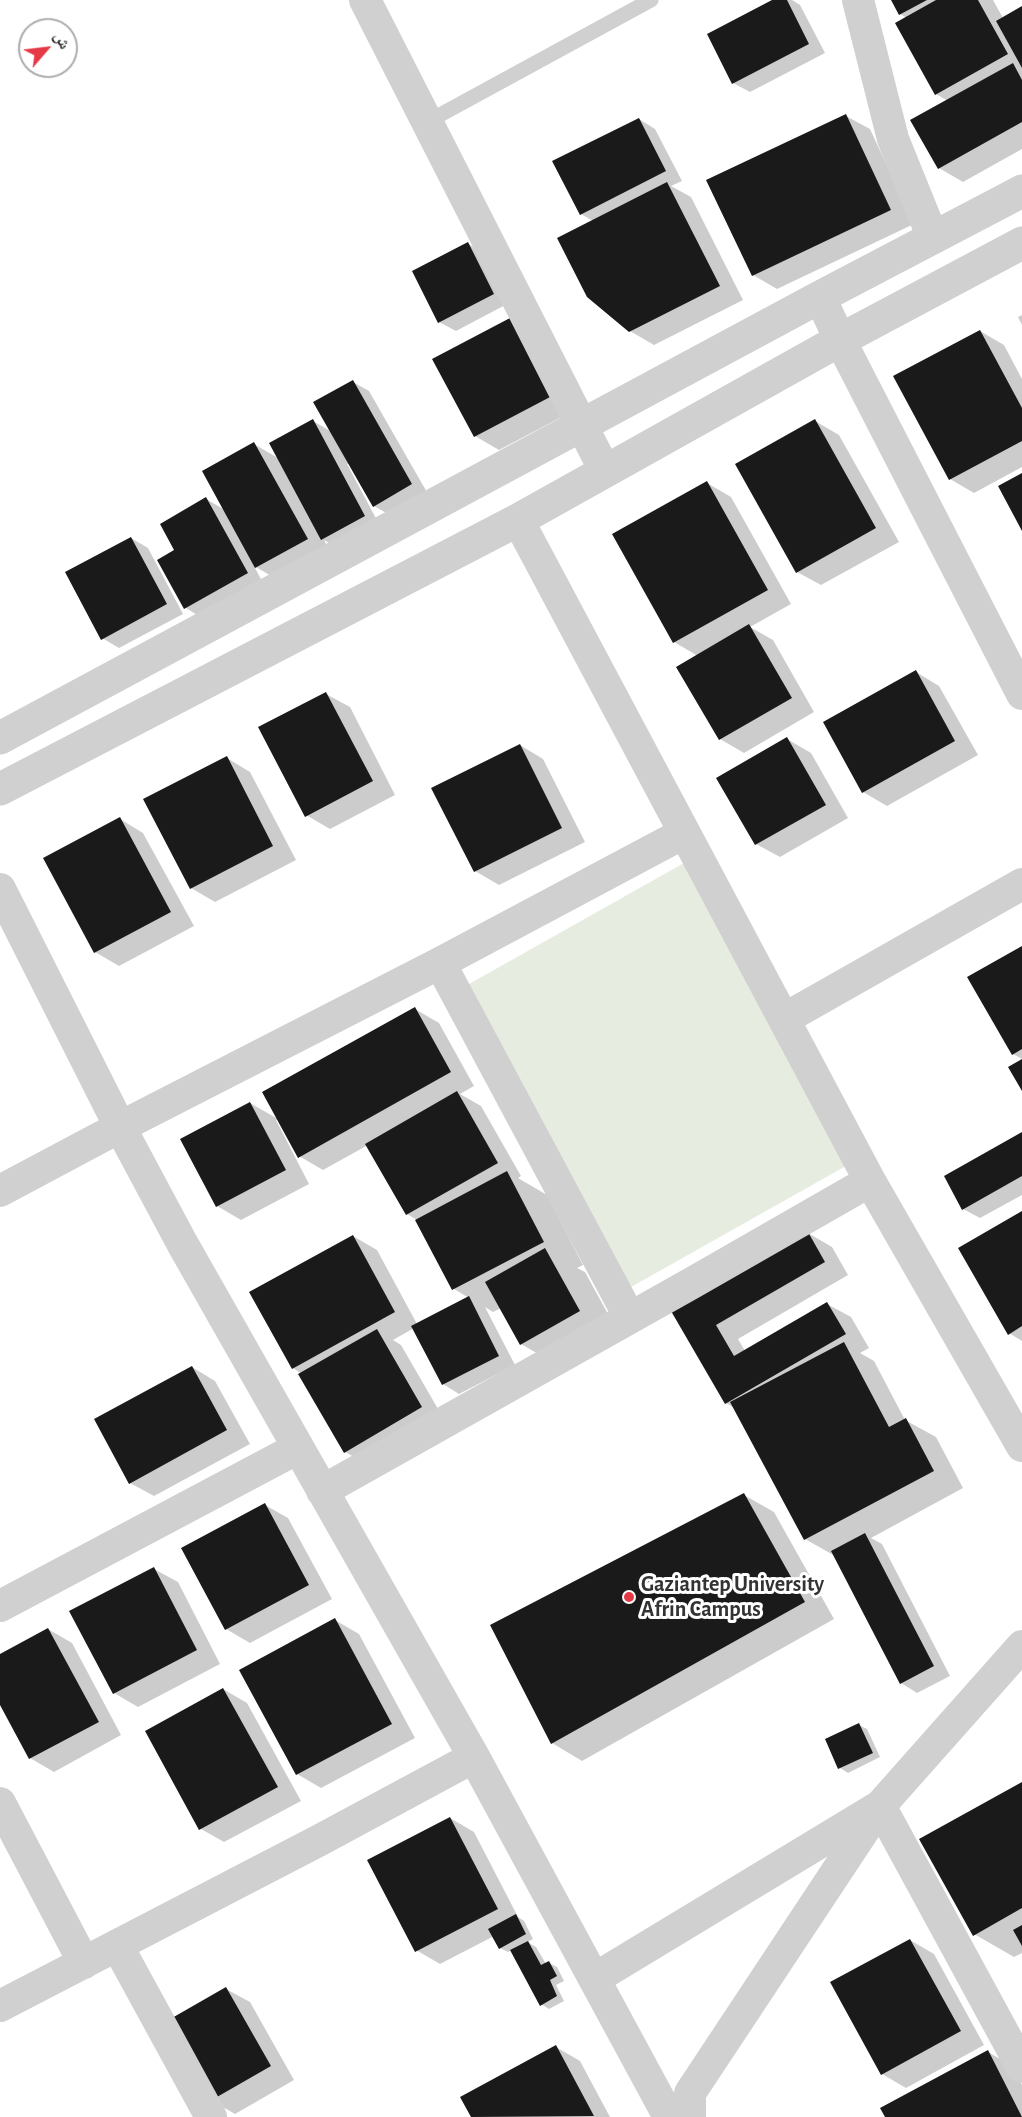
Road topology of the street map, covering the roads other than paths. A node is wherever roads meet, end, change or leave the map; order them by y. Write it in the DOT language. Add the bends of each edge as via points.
graph roads {
  1 [pos="364,0"];
  2 [pos="651,0"];
  3 [pos="858,0"];
  4 [pos="427,122"];
  5 [pos="1022,191"];
  6 [pos="933,238"];
  7 [pos="1022,243"];
  8 [pos="819,297"];
  9 [pos="840,340"];
  10 [pos="582,426"];
  11 [pos="605,471"];
  12 [pos="518,520"];
  13 [pos="1018,674"];
  14 [pos="0,738"];
  15 [pos="0,789"];
  16 [pos="684,833"];
  17 [pos="1022,884"];
  18 [pos="0,889"];
  19 [pos="440,963"];
  20 [pos="784,1019"];
  21 [pos="120,1127"];
  22 [pos="870,1181"];
  23 [pos="0,1191"];
  24 [pos="630,1318"];
  25 [pos="1022,1446"];
  26 [pos="298,1449"];
  27 [pos="322,1491"];
  28 [pos="0,1606"];
  29 [pos="1022,1646"];
  30 [pos="474,1757"];
  31 [pos="0,1803"];
  32 [pos="880,1806"];
  33 [pos="117,1945"];
  34 [pos="84,1963"];
  35 [pos="594,1979"];
  36 [pos="0,2006"];
  37 [pos="1022,2067"];
  38 [pos="211,2117"];
  39 [pos="669,2117"];
  40 [pos="690,2117"];
  1 -- 4 [label="street"];
  2 -- 4 [label="lane"];
  3 -- 6 [label="street" via="893,139"];
  4 -- 10 [label="street"];
  5 -- 6 [label="street"];
  6 -- 8 [label="street"];
  7 -- 9 [label="street"];
  8 -- 9 [label="street"];
  8 -- 10 [label="street"];
  9 -- 11 [label="street"];
  9 -- 13 [label="street"];
  10 -- 11 [label="street"];
  10 -- 14 [label="street"];
  11 -- 12 [label="street"];
  12 -- 15 [label="street"];
  12 -- 16 [label="street"];
  16 -- 19 [label="street"];
  16 -- 20 [label="street"];
  17 -- 20 [label="street"];
  18 -- 21 [label="street"];
  19 -- 21 [label="street"];
  19 -- 24 [label="street"];
  20 -- 22 [label="street"];
  21 -- 23 [label="street"];
  21 -- 26 [label="street"];
  22 -- 24 [label="street"];
  22 -- 25 [label="street"];
  24 -- 27 [label="street"];
  26 -- 27 [label="street"];
  26 -- 28 [label="street"];
  27 -- 30 [label="street"];
  29 -- 32 [label="street"];
  30 -- 33 [label="street"];
  30 -- 35 [label="street"];
  31 -- 34 [label="street"];
  32 -- 35 [label="street"];
  32 -- 37 [label="street"];
  32 -- 40 [label="street" via="690,2093"];
  33 -- 34 [label="street"];
  33 -- 38 [label="street"];
  34 -- 36 [label="street"];
  35 -- 39 [label="street"];
}
